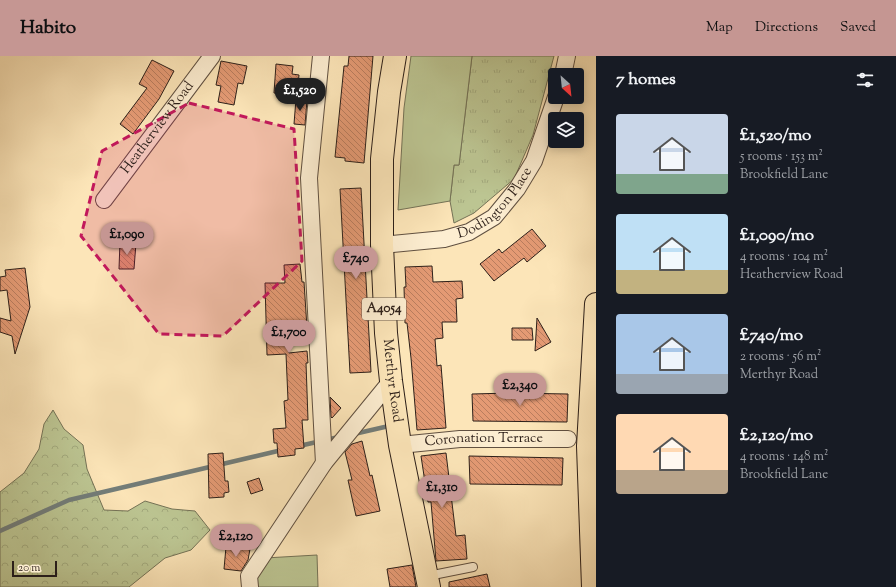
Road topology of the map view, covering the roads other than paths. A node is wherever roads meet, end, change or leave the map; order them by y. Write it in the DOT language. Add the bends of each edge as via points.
graph roads {
  1 [pos="212,56"];
  2 [pos="321,56"];
  3 [pos="395,56"];
  4 [pos="567,56"];
  5 [pos="564,68"];
  6 [pos="554,104"];
  7 [pos="104,200"];
  8 [pos="382,245"];
  9 [pos="596,304"];
  10 [pos="390,381"];
  11 [pos="568,439"];
  12 [pos="400,445"];
  13 [pos="324,463"];
  14 [pos="473,567"];
  15 [pos="427,574"];
  16 [pos="250,587"];
  17 [pos="593,587"];
  1 -- 7 [label="street, Heatherview Road"];
  2 -- 13 [label="street" via="308,178"];
  3 -- 8 [label="main road, Merthyr Road / A4054" via="382,159"];
  4 -- 5 [label="street"];
  6 -- 8 [label="street, Dodington Place" via="534,161 517,189 494,217 469,232 444,239"];
  8 -- 10 [label="main road, Merthyr Road / A4054"];
  9 -- 17 [label="main road" via="588,446"];
  10 -- 12 [label="main road, Merthyr Road / A4054"];
  10 -- 13 [label="street"];
  11 -- 12 [label="street, Coronation Terrace" via="460,439"];
  12 -- 15 [label="main road, Merthyr Road / A4054"];
  13 -- 16 [label="street" via="249,576"];
  14 -- 15 [label="lane"];
}
